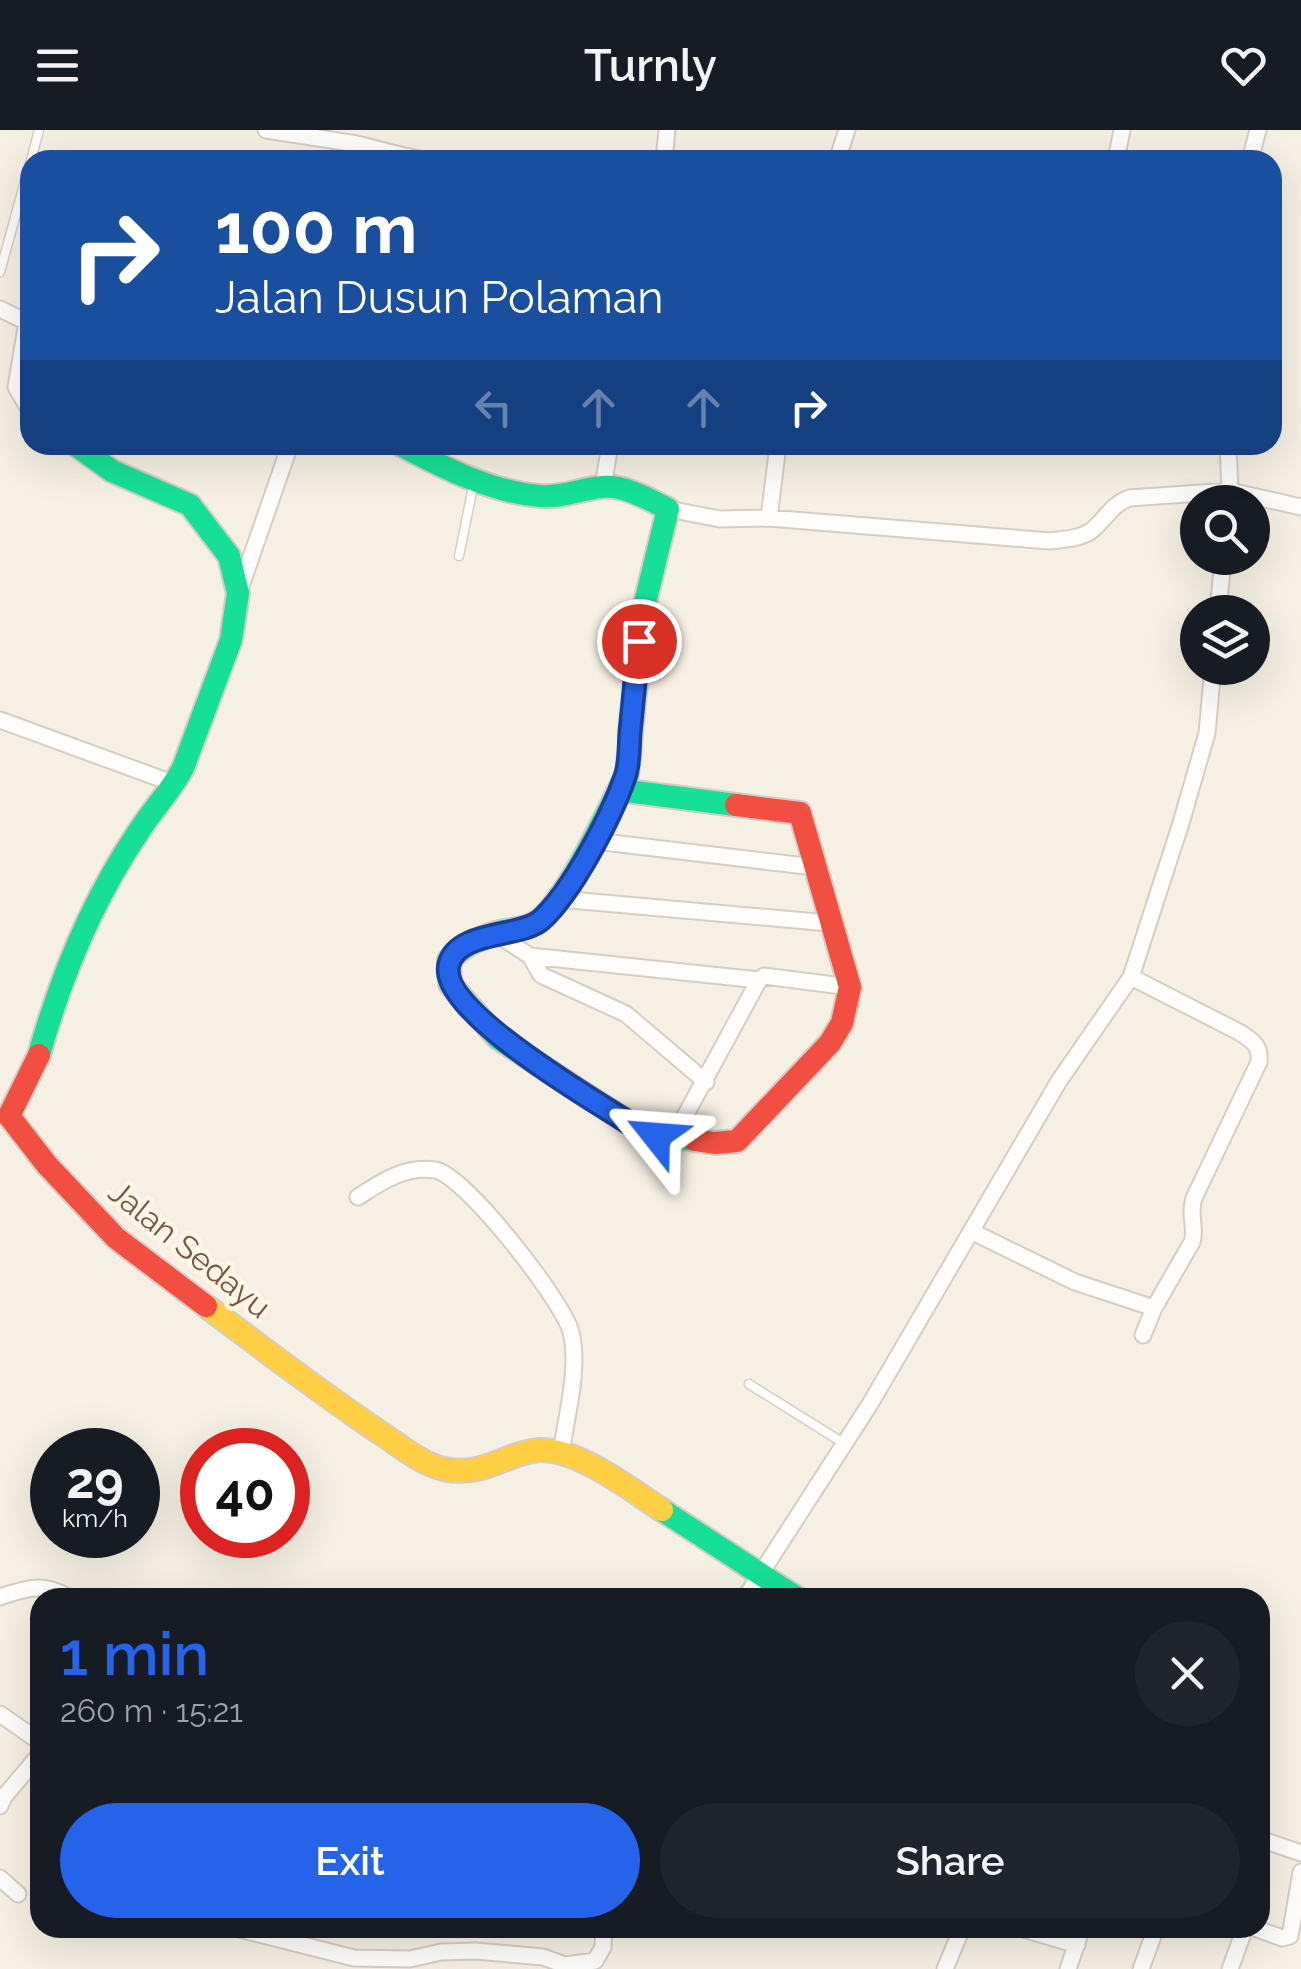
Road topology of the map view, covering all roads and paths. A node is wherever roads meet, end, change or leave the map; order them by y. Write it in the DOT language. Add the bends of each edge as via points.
graph roads {
  1 [pos="266,130"];
  2 [pos="375,150"];
  3 [pos="20,199"];
  4 [pos="0,272"];
  5 [pos="20,365"];
  6 [pos="20,393"];
  7 [pos="90,455"];
  8 [pos="286,455"];
  9 [pos="423,455"];
  10 [pos="608,455"];
  11 [pos="777,455"];
  12 [pos="1228,455"];
  13 [pos="475,478"];
  14 [pos="1229,485"];
  15 [pos="603,486"];
  16 [pos="1180,497"];
  17 [pos="1270,503"];
  18 [pos="1301,507"];
  19 [pos="668,509"];
  20 [pos="769,518"];
  21 [pos="459,556"];
  22 [pos="238,592"];
  23 [pos="1211,685"];
  24 [pos="0,720"];
  25 [pos="175,784"];
  26 [pos="619,790"];
  27 [pos="595,840"];
  28 [pos="814,867"];
  29 [pos="559,899"];
  30 [pos="829,922"];
  31 [pos="494,933"];
  32 [pos="530,956"];
  33 [pos="1130,977"];
  34 [pos="760,980"];
  35 [pos="850,987"];
  36 [pos="706,1082"];
  37 [pos="4,1112"];
  38 [pos="674,1136"];
  39 [pos="358,1197"];
  40 [pos="973,1232"];
  41 [pos="1154,1308"];
  42 [pos="1143,1334"];
  43 [pos="749,1384"];
  44 [pos="844,1444"];
  45 [pos="561,1454"];
  46 [pos="761,1574"];
  47 [pos="752,1588"];
  48 [pos="782,1588"];
  49 [pos="30,1589"];
  50 [pos="0,1597"];
  51 [pos="0,1714"];
  52 [pos="30,1735"];
  53 [pos="30,1766"];
  54 [pos="0,1806"];
  55 [pos="1270,1842"];
  56 [pos="1301,1853"];
  57 [pos="1301,1872"];
  58 [pos="0,1878"];
  59 [pos="18,1894"];
  60 [pos="1270,1934"];
  61 [pos="275,1938"];
  62 [pos="603,1938"];
  63 [pos="958,1938"];
  64 [pos="1054,1938"];
  65 [pos="1079,1938"];
  66 [pos="1152,1938"];
  67 [pos="1241,1938"];
  68 [pos="1077,1945"];
  69 [pos="945,1969"];
  70 [pos="1068,1969"];
  71 [pos="1141,1969"];
  72 [pos="1230,1969"];
  1 -- 2 [label="street"];
  3 -- 4 [label="lane"];
  5 -- 6 [label="street"];
  7 -- 22 [label="street, Jalan Sedayu" via="190,504 230,556"];
  8 -- 22 [label="street"];
  9 -- 13 [label="street"];
  10 -- 15 [label="street"];
  11 -- 20 [label="street"];
  12 -- 14 [label="street"];
  13 -- 15 [label="street" via="558,498"];
  13 -- 21 [label="lane"];
  15 -- 19 [label="street"];
  16 -- 20 [label="street" via="1128,498 1091,530 1050,541"];
  17 -- 18 [label="street"];
  19 -- 20 [label="street" via="720,519"];
  19 -- 26 [label="street" via="642,611 627,774"];
  22 -- 25 [label="street, Jalan Sedayu" via="232,640"];
  23 -- 33 [label="street" via="1207,732 1182,823"];
  24 -- 25 [label="street"];
  25 -- 37 [label="street, Jalan Sedayu" via="139,830 90,915 39,1057"];
  26 -- 27 [label="street"];
  26 -- 28 [label="street" via="795,810 803,818"];
  27 -- 28 [label="street"];
  27 -- 29 [label="street"];
  28 -- 30 [label="street"];
  29 -- 30 [label="street"];
  29 -- 31 [label="street" via="536,924"];
  30 -- 35 [label="street"];
  31 -- 32 [label="street"];
  31 -- 38 [label="street" via="449,960 456,993 498,1038 644,1132"];
  32 -- 34 [label="street"];
  32 -- 36 [label="street" via="541,975 626,1014"];
  33 -- 40 [label="street" via="1059,1081"];
  33 -- 41 [label="street" via="1239,1032 1260,1053 1194,1198 1192,1242"];
  34 -- 35 [label="street"];
  34 -- 36 [label="street"];
  35 -- 38 [label="street" via="830,1043 737,1140"];
  36 -- 38 [label="street"];
  37 -- 45 [label="street, Jalan Sedayu" via="116,1238 426,1463 477,1471 539,1450"];
  39 -- 45 [label="street" via="386,1179 439,1170 526,1260 570,1330"];
  40 -- 41 [label="street" via="1075,1282"];
  40 -- 44 [label="street"];
  41 -- 42 [label="street"];
  43 -- 44 [label="lane"];
  44 -- 46 [label="street"];
  45 -- 46 [label="street, Jalan Sedayu" via="598,1469"];
  46 -- 47 [label="street"];
  46 -- 48 [label="street, Jalan Sedayu"];
  49 -- 50 [label="street"];
  51 -- 52 [label="street"];
  53 -- 54 [label="street"];
  55 -- 56 [label="street"];
  57 -- 60 [label="street" via="1290,1936"];
  58 -- 59 [label="street"];
  61 -- 62 [label="street" via="382,1961 476,1951 565,1965 595,1960"];
  63 -- 69 [label="street"];
  64 -- 68 [label="street"];
  65 -- 68 [label="street"];
  66 -- 71 [label="street"];
  67 -- 72 [label="street"];
  68 -- 70 [label="street"];
}
